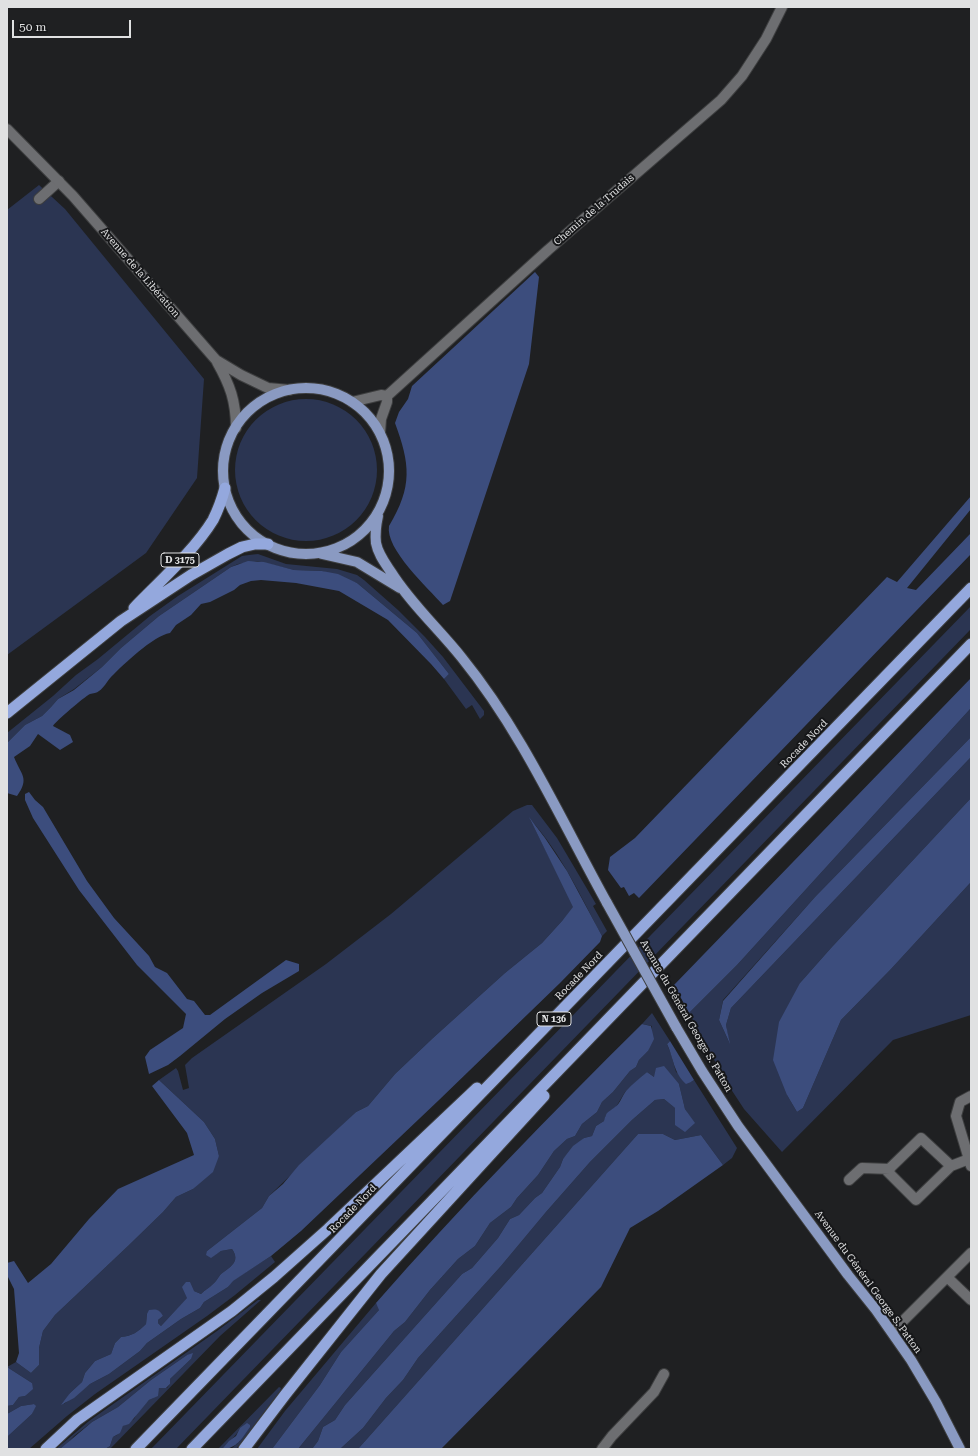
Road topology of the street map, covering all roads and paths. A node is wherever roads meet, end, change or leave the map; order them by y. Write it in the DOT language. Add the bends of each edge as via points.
graph roads {
  1 [pos="782,7"];
  2 [pos="7,129"];
  3 [pos="59,181"];
  4 [pos="39,199"];
  5 [pos="216,360"];
  6 [pos="290,390"];
  7 [pos="386,396"];
  8 [pos="352,402"];
  9 [pos="236,428"];
  10 [pos="380,433"];
  11 [pos="225,488"];
  12 [pos="378,512"];
  13 [pos="268,544"];
  14 [pos="319,553"];
  15 [pos="971,588"];
  16 [pos="401,589"];
  17 [pos="121,622"];
  18 [pos="971,644"];
  19 [pos="7,713"];
  20 [pos="677,948"];
  21 [pos="586,986"];
  22 [pos="971,1096"];
  23 [pos="970,1163"];
  24 [pos="951,1166"];
  25 [pos="890,1169"];
  26 [pos="849,1180"];
  27 [pos="971,1253"];
  28 [pos="947,1277"];
  29 [pos="971,1300"];
  30 [pos="892,1332"];
  31 [pos="664,1374"];
  32 [pos="46,1449"];
  33 [pos="136,1449"];
  34 [pos="192,1449"];
  35 [pos="244,1449"];
  36 [pos="602,1449"];
  37 [pos="960,1449"];
  1 -- 7 [label="street, Chemin de la Trudais" via="766,39 742,76 721,100 548,250"];
  2 -- 3 [label="street, Avenue de la Libération"];
  3 -- 4 [label="street"];
  3 -- 5 [label="street, Avenue de la Libération"];
  5 -- 6 [label="street, Avenue de la Libération" via="268,388"];
  5 -- 9 [label="street" via="232,392"];
  6 -- 8 [label="main road" via="322,390 338,394"];
  6 -- 9 [label="main road" via="259,403 246,414"];
  7 -- 8 [label="street"];
  7 -- 10 [label="street"];
  8 -- 10 [label="main road" via="363,411"];
  9 -- 11 [label="main road" via="225,457"];
  10 -- 12 [label="main road" via="387,452 389,472 386,493"];
  11 -- 13 [label="main road" via="229,502 244,526"];
  11 -- 17 [label="highway, D 3175" via="213,520 198,541"];
  12 -- 14 [label="main road" via="365,529 347,543"];
  12 -- 16 [label="main road, Avenue du Général George S. Patton" via="376,543 381,557"];
  13 -- 14 [label="main road" via="284,551"];
  13 -- 17 [label="highway, D 3175" via="255,544 228,554 191,575"];
  14 -- 16 [label="main road, Avenue du Général George S. Patton" via="357,562"];
  15 -- 21 [label="highway, Rocade Nord / N 136"];
  16 -- 30 [label="main road, Avenue du Général George S. Patton, bridge" via="462,657 492,697 546,788 702,1072 730,1114"];
  17 -- 19 [label="highway, D 3175"];
  18 -- 20 [label="highway"];
  20 -- 34 [label="highway"];
  20 -- 35 [label="highway" via="381,1274"];
  21 -- 32 [label="highway" via="274,1278 232,1311 78,1420"];
  21 -- 33 [label="highway, Rocade Nord / N 136"];
  22 -- 23 [label="street" via="960,1102 956,1116"];
  23 -- 24 [label="street"];
  24 -- 25 [label="street" via="921,1138"];
  24 -- 25 [label="street" via="916,1200 887,1171"];
  25 -- 26 [label="street" via="862,1168"];
  27 -- 28 [label="street"];
  28 -- 29 [label="street"];
  28 -- 30 [label="street"];
  30 -- 37 [label="main road, Avenue du Général George S. Patton" via="936,1402"];
  31 -- 36 [label="street" via="654,1392"];
}
